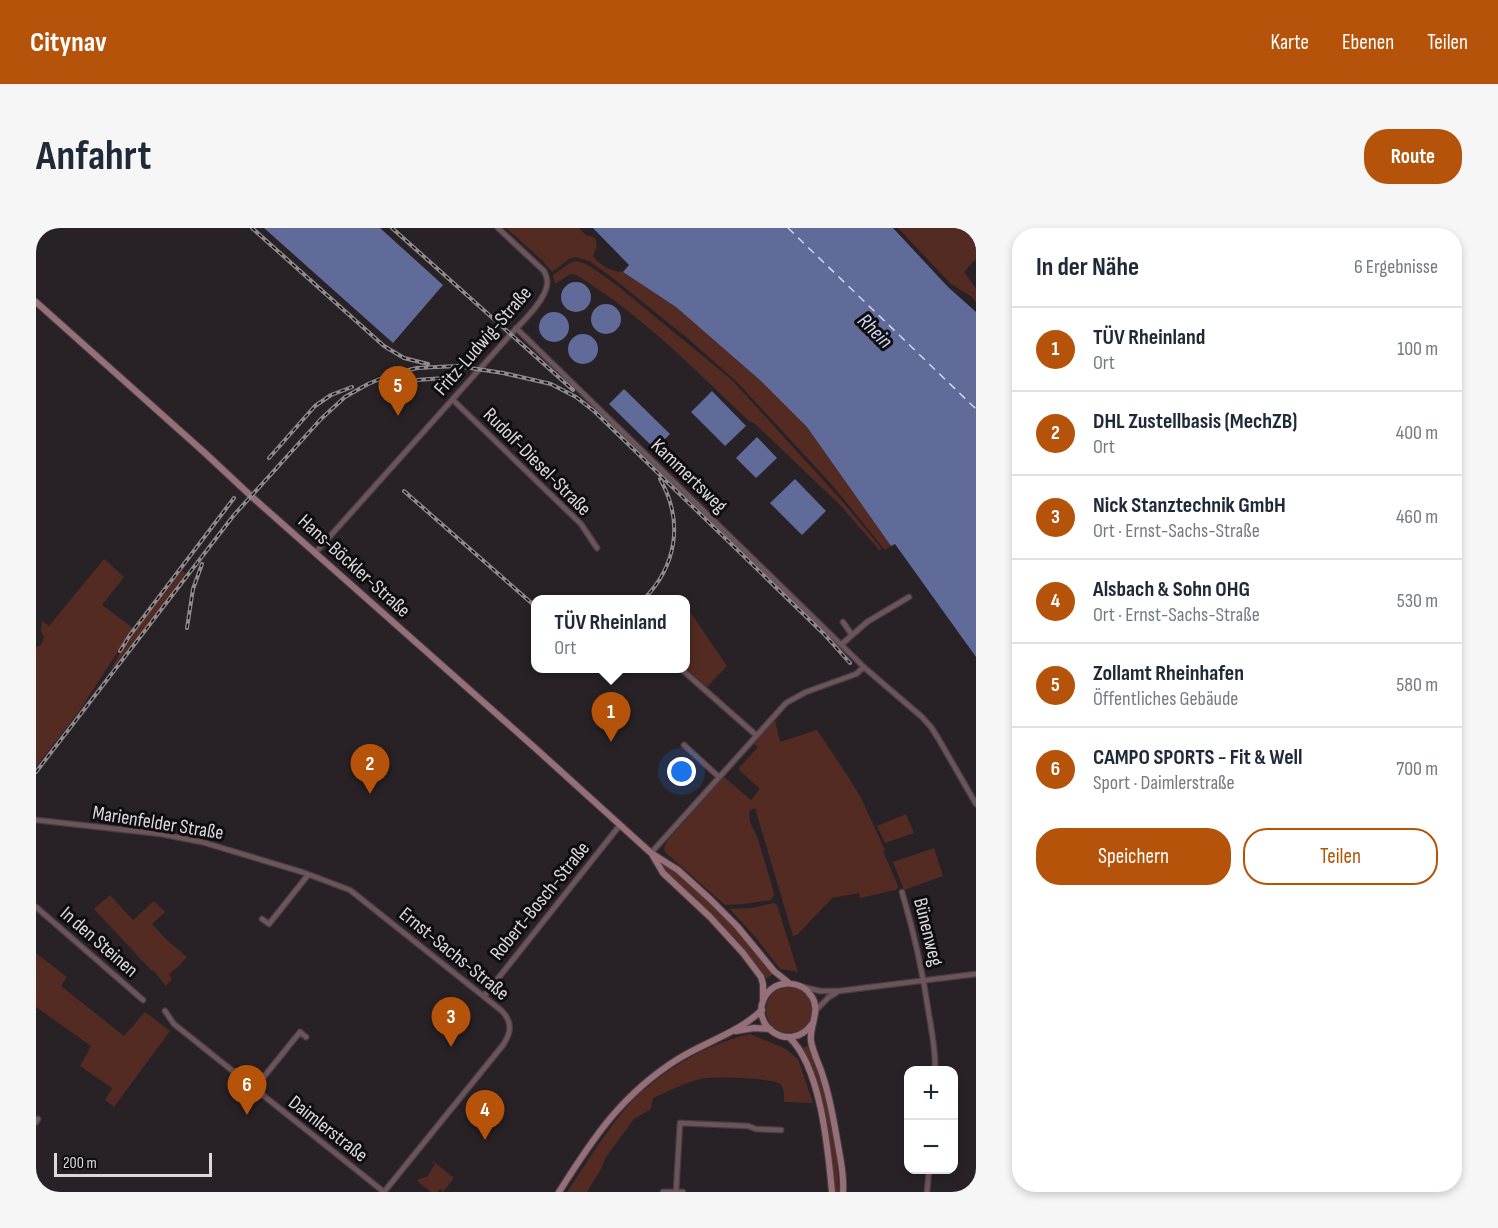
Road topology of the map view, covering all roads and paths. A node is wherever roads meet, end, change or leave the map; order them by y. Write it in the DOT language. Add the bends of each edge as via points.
graph roads {
  1 [pos="498,228"];
  2 [pos="36,302"];
  3 [pos="516,328"];
  4 [pos="453,400"];
  5 [pos="597,548"];
  6 [pos="315,553"];
  7 [pos="909,597"];
  8 [pos="843,622"];
  9 [pos="852,635"];
  10 [pos="842,644"];
  11 [pos="864,667"];
  12 [pos="685,673"];
  13 [pos="756,735"];
  14 [pos="684,745"];
  15 [pos="719,777"];
  16 [pos="976,804"];
  17 [pos="36,820"];
  18 [pos="620,825"];
  19 [pos="651,853"];
  20 [pos="308,875"];
  21 [pos="350,890"];
  22 [pos="902,892"];
  23 [pos="36,908"];
  24 [pos="262,919"];
  25 [pos="269,924"];
  26 [pos="275,929"];
  27 [pos="976,974"];
  28 [pos="924,981"];
  29 [pos="789,983"];
  30 [pos="802,987"];
  31 [pos="839,992"];
  32 [pos="484,996"];
  33 [pos="143,1000"];
  34 [pos="762,1007"];
  35 [pos="816,1010"];
  36 [pos="165,1011"];
  37 [pos="812,1024"];
  38 [pos="770,1029"];
  39 [pos="729,1033"];
  40 [pos="306,1037"];
  41 [pos="789,1037"];
  42 [pos="935,1066"];
  43 [pos="254,1089"];
  44 [pos="781,1130"];
  45 [pos="929,1174"];
  46 [pos="384,1192"];
  47 [pos="559,1192"];
  48 [pos="663,1192"];
  49 [pos="676,1192"];
  50 [pos="683,1192"];
  51 [pos="832,1192"];
  52 [pos="843,1192"];
  53 [pos="927,1192"];
  1 -- 3 [label="street, Fritz-Ludwig-Straße" via="547,276 542,298"];
  2 -- 6 [label="main road, Hans-Böckler-Straße"];
  3 -- 4 [label="street, Fritz-Ludwig-Straße"];
  3 -- 10 [label="street, Kammertsweg"];
  4 -- 5 [label="street, Rudolf-Diesel-Straße" via="581,524"];
  4 -- 6 [label="street, Fritz-Ludwig-Straße"];
  6 -- 18 [label="main road, Hans-Böckler-Straße"];
  7 -- 9 [label="street"];
  8 -- 9 [label="street"];
  9 -- 10 [label="street"];
  10 -- 11 [label="street, Kammertsweg"];
  11 -- 13 [label="street" via="856,674 786,703"];
  11 -- 16 [label="street, Kammertsweg" via="932,727"];
  12 -- 13 [label="street"];
  13 -- 15 [label="street"];
  14 -- 15 [label="street"];
  15 -- 19 [label="street"];
  17 -- 20 [label="street, Marienfelder Straße" via="202,842"];
  18 -- 19 [label="main road, Hans-Böckler-Straße"];
  18 -- 32 [label="street, Robert-Bosch-Straße"];
  19 -- 29 [label="main road, Hans-Böckler-Straße" via="678,870 720,908"];
  19 -- 34 [label="main road, Hans-Böckler-Straße" via="663,873 726,933 761,977"];
  20 -- 21 [label="street, Marienfelder Straße"];
  20 -- 25 [label="street"];
  21 -- 32 [label="street, Ernst-Sachs-Straße"];
  22 -- 28 [label="street, Bünenweg"];
  23 -- 33 [label="street, In den Steinen"];
  24 -- 25 [label="street"];
  25 -- 26 [label="street"];
  27 -- 28 [label="street"];
  28 -- 31 [label="street"];
  28 -- 42 [label="street, Bünenweg"];
  29 -- 30 [label="main road"];
  29 -- 34 [label="main road" via="772,989"];
  30 -- 31 [label="street"];
  30 -- 35 [label="main road" via="812,997"];
  31 -- 35 [label="street"];
  32 -- 46 [label="street, Ernst-Sachs-Straße" via="506,1015 510,1027 507,1038"];
  34 -- 38 [label="main road"];
  34 -- 39 [label="main road" via="748,1022"];
  35 -- 37 [label="main road"];
  36 -- 43 [label="street, Daimlerstraße" via="174,1024"];
  37 -- 41 [label="main road" via="802,1034"];
  37 -- 52 [label="main road" via="812,1042 834,1115"];
  38 -- 39 [label="main road"];
  38 -- 41 [label="main road"];
  39 -- 47 [label="main road" via="675,1061 631,1095 596,1135"];
  40 -- 43 [label="street" via="300,1032"];
  41 -- 51 [label="main road" via="802,1054 812,1078"];
  43 -- 46 [label="street, Daimlerstraße"];
  44 -- 49 [label="street" via="680,1123"];
  45 -- 53 [label="street"];
  48 -- 49 [label="street"];
  49 -- 50 [label="street"];
}
